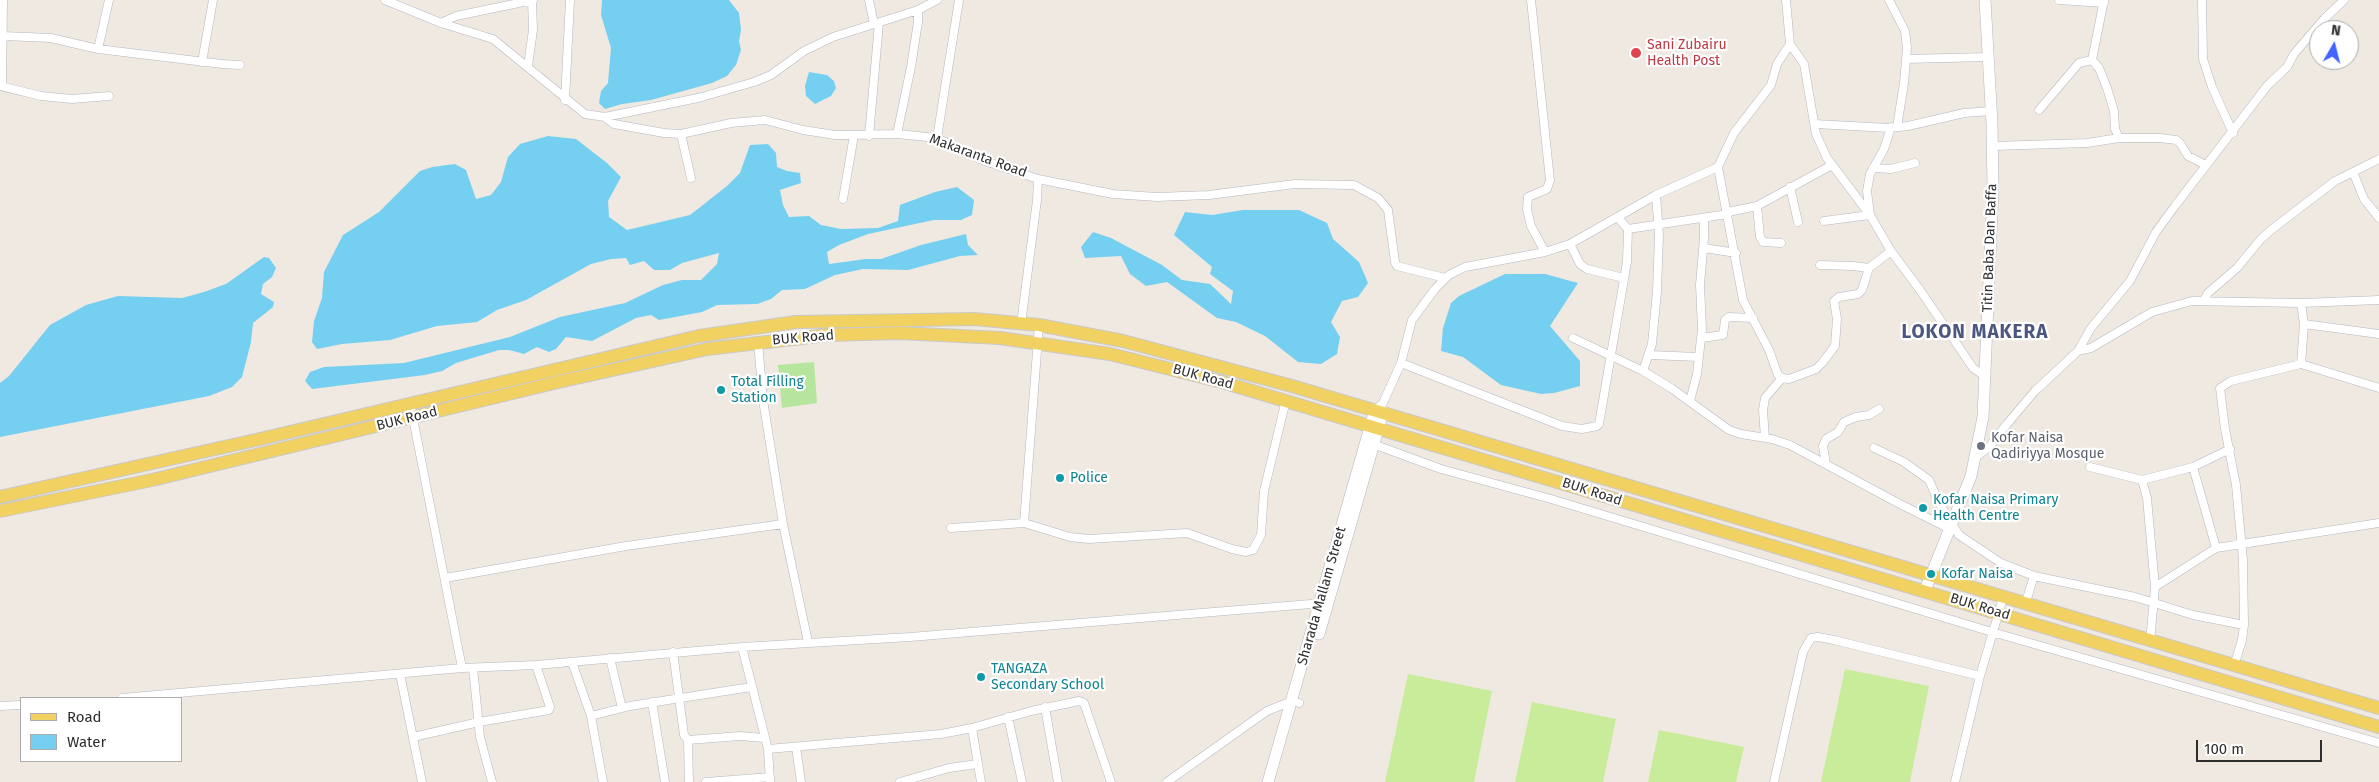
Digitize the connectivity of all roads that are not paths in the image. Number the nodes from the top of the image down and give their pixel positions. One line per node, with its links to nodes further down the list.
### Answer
1 (3, 0): 21 (street)
2 (109, 0): 23 (street)
3 (213, 0): 27 (street)
4 (385, 0): 19 (street, Makaranta Road)
5 (532, 0): 19 (street); 29 (street)
6 (570, 0): 32 (street)
7 (869, 0): 20 (street)
8 (937, 0): 18 (street)
9 (959, 0): 43 (street)
10 (1531, 0): 72 (street)
11 (1786, 0): 22 (street)
12 (1889, 0): 25 (street)
13 (1985, 0): 24 (street, Titin Baba Dan Baffa)
14 (2059, 0): 17 (street)
15 (2202, 0): 38 (street)
16 (2344, 0): 38 (street)
17 (2104, 2): 26 (street)
18 (918, 10): 20 (street); 40 (street)
19 (441, 23): 29 (street, Makaranta Road)
20 (876, 23): 35 (street); 42 (street)
21 (3, 36): 23 (street); 30 (street)
22 (1790, 44): 36 (street); 50 (street)
23 (98, 49): 27 (street)
24 (1988, 57): 25 (street); 34 (street, Titin Baba Dan Baffa)
25 (1906, 59): 37 (street)
26 (2092, 60): 33 (street); 44 (street)
27 (202, 62): 28 (street)
28 (240, 65)
29 (528, 66): 32 (street, Makaranta Road)
30 (1, 86): 31 (street)
31 (109, 96)
32 (565, 100): 35 (street, Makaranta Road)
33 (2039, 110)
34 (1991, 111): 37 (street); 45 (street, Titin Baba Dan Baffa)
35 (605, 118): 39 (street, Makaranta Road)
36 (1815, 124): 37 (street); 48 (street)
37 (1894, 127): 51 (street)
38 (2233, 133): 49 (street)
39 (681, 134): 41 (street, Makaranta Road); 53 (street)
40 (897, 134): 42 (street, Makaranta Road); 43 (street, Makaranta Road)
41 (854, 136): 42 (street, Makaranta Road); 57 (street)
42 (869, 136)
43 (937, 138): 54 (street, Makaranta Road)
44 (2119, 138): 45 (street); 49 (street)
45 (1993, 146): 97 (street, Titin Baba Dan Baffa)
46 (2379, 158): 52 (street)
47 (1916, 163): 51 (street)
48 (1832, 165): 55 (street); 60 (street)
49 (2206, 165): 90 (street)
50 (1718, 167): 56 (street); 59 (street)
51 (1873, 168): 60 (street)
52 (2353, 172): 63 (street); 78 (street)
53 (691, 178)
54 (1038, 179): 76 (street, Makaranta Road); 82 (street)
55 (1790, 187): 58 (street); 65 (street)
56 (1656, 195): 61 (street); 66 (street)
57 (843, 199)
58 (1757, 206): 59 (street); 68 (street)
59 (1728, 213): 62 (street); 73 (street)
60 (1870, 215): 64 (street); 71 (street)
61 (1618, 218): 67 (street); 69 (street)
62 (1704, 218): 66 (street); 70 (street)
63 (2379, 218)
64 (1824, 220)
65 (1798, 222)
66 (1658, 224): 67 (street); 91 (street)
67 (1628, 229): 77 (street)
68 (1781, 242)
69 (1570, 244): 72 (street); 77 (street)
70 (1704, 248): 73 (street); 87 (street)
71 (1891, 251): 75 (street); 97 (street)
72 (1545, 252): 76 (street)
73 (1736, 253): 81 (street)
74 (1820, 265): 75 (street)
75 (1869, 268): 98 (street)
76 (1445, 278): 94 (street)
77 (1624, 278): 92 (street)
78 (2204, 300): 80 (street); 90 (street)
79 (2379, 300): 80 (street)
80 (2301, 303): 83 (street)
81 (1753, 318): 87 (street); 98 (street)
82 (1021, 324): 84 (main road, BUK Road); 102 (main road, BUK Road)
83 (2304, 324): 85 (street); 95 (street)
84 (1039, 325): 89 (street); 104 (main road, BUK Road)
85 (2379, 334)
86 (1573, 338): 92 (street)
87 (1701, 338): 93 (street)
88 (758, 342): 89 (main road, BUK Road); 105 (main road, BUK Road); 122 (street)
89 (1038, 342): 100 (main road, BUK Road); 120 (street)
90 (2078, 351): 113 (street)
91 (1650, 355): 93 (street); 96 (street)
92 (1610, 356): 94 (street); 96 (street)
93 (1698, 357): 101 (street)
94 (1402, 363): 104 (street)
95 (2301, 364): 99 (street); 111 (street)
96 (1643, 372): 101 (street)
97 (1986, 377): 113 (street, Titin Baba Dan Baffa)
98 (1782, 378): 107 (street)
99 (2379, 388)
100 (1286, 400): 106 (main road, BUK Road); 120 (street)
101 (1690, 401): 107 (street)
102 (410, 403): 105 (street); 118 (main road, BUK Road)
103 (1879, 408): 114 (street)
104 (1380, 409): 106 (street, Sharada Mallam Street); 108 (main road, BUK Road)
105 (413, 418): 119 (main road, BUK Road); 129 (street)
106 (1374, 426): 109 (street, Sharada Mallam Street); 112 (main road, BUK Road); 134 (street, Sharada Mallam Street)
107 (1765, 438): 114 (street)
108 (1484, 442): 112 (main road); 127 (main road, BUK Road)
109 (1373, 444): 134 (street, Sharada Mallam Street); 138 (street)
110 (1874, 448): 123 (street)
111 (2230, 449): 116 (street); 125 (street)
112 (1479, 457): 131 (main road, BUK Road)
113 (1976, 458): 123 (street, Titin Baba Dan Baffa)
114 (1826, 464): 123 (street)
115 (2090, 467): 117 (street)
116 (2193, 467): 117 (street); 126 (street)
117 (2142, 480): 130 (street)
118 (0, 497)
119 (0, 510)
120 (1024, 523): 124 (street)
121 (2379, 523): 125 (street)
122 (783, 524): 129 (street); 139 (street)
123 (1951, 526): 127 (street, Titin Baba Dan Baffa); 128 (street)
124 (951, 528)
125 (2241, 544): 126 (street); 137 (street)
126 (2216, 548): 130 (street)
127 (1930, 576): 131 (street, Titin Baba Dan Baffa); 132 (main road, BUK Road)
128 (2034, 576): 133 (street); 135 (street)
129 (445, 578): 147 (street)
130 (2156, 587): 133 (street)
131 (1925, 590): 136 (main road, BUK Road)
132 (2002, 598): 135 (main road, BUK Road); 136 (street)
133 (2155, 602): 137 (street); 140 (street)
134 (1324, 603): 139 (street); 155 (street, Sharada Mallam Street)
135 (2025, 605): 140 (main road, BUK Road)
136 (1998, 613): 138 (street); 164 (main road, BUK Road)
137 (2244, 625): 146 (street)
138 (1992, 632): 150 (street); 169 (street)
139 (808, 642): 141 (street)
140 (2150, 642): 146 (main road, BUK Road)
141 (742, 646): 142 (street); 151 (street)
142 (673, 652): 143 (street); 153 (street)
143 (610, 658): 144 (street); 158 (street)
144 (572, 662): 145 (street); 161 (street)
145 (536, 665): 148 (street); 163 (street)
146 (2234, 666): 160 (main road, BUK Road)
147 (462, 668): 148 (street); 149 (street)
148 (472, 668): 163 (street)
149 (400, 674): 152 (street); 166 (street)
150 (1980, 676): 190 (street); 191 (street)
151 (751, 687): 153 (street); 167 (street)
152 (134, 697)
153 (679, 699): 154 (street); 168 (street)
154 (652, 702): 158 (street); 178 (street)
155 (1295, 702): 187 (street); 188 (street, Sharada Mallam Street); 189 (street, Sharada Mallam Street)
156 (20, 705): 157 (street)
157 (0, 706)
158 (622, 708): 161 (street)
159 (1045, 708): 162 (street); 185 (street); 186 (street)
160 (2379, 708)
161 (591, 716): 177 (street)
162 (1008, 717): 165 (street); 184 (street)
163 (478, 722): 166 (street); 176 (street)
164 (2379, 727)
165 (972, 728): 170 (street); 172 (street)
166 (413, 737): 175 (street)
167 (764, 738): 168 (street); 171 (street)
168 (688, 740): 179 (street)
169 (2379, 743)
170 (796, 747): 171 (street); 181 (street)
171 (768, 749): 173 (street)
172 (977, 764): 174 (street); 183 (street)
173 (770, 780): 180 (street)
174 (911, 781): 182 (street)
175 (422, 782)
176 (492, 782)
177 (603, 782)
178 (665, 782)
179 (690, 782)
180 (706, 782)
181 (801, 782)
182 (900, 782)
183 (981, 782)
184 (1022, 782)
185 (1058, 782)
186 (1111, 782)
187 (1167, 782)
188 (1268, 782)
189 (1276, 782)
190 (1774, 782)
191 (1955, 782)

